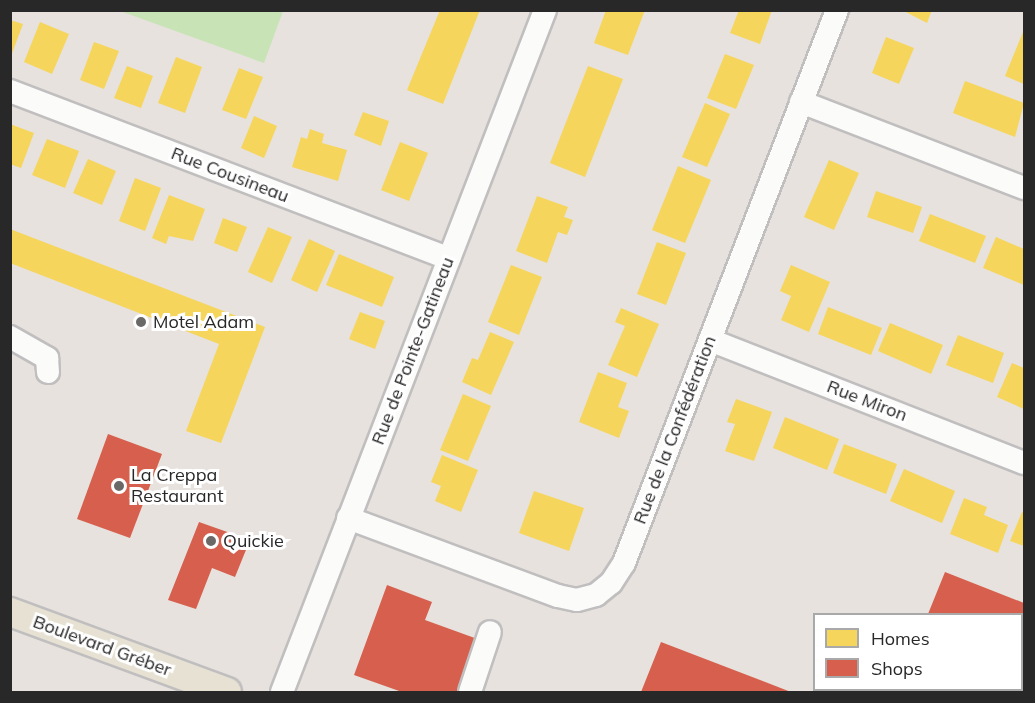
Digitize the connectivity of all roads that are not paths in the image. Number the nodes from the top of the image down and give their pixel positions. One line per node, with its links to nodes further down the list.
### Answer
1 (545, 10): 6 (street, Rue de Pointe-Gatineau)
2 (837, 10): 4 (street, Rue de la Confédération)
3 (10, 91): 6 (street, Rue Cousineau)
4 (801, 102): 5 (street); 8 (street, Rue de la Confédération)
5 (1024, 188)
6 (449, 259): 11 (street, Rue de Pointe-Gatineau)
7 (10, 337): 9 (street)
8 (710, 340): 10 (street, Rue Miron); 11 (street, Rue de la Confédération)
9 (48, 372)
10 (1024, 463)
11 (348, 518): 15 (street, Rue de Pointe-Gatineau)
12 (10, 612): 14 (main road, Boulevard Gréber)
13 (490, 632): 16 (street)
14 (228, 693)
15 (282, 693)
16 (470, 693)

